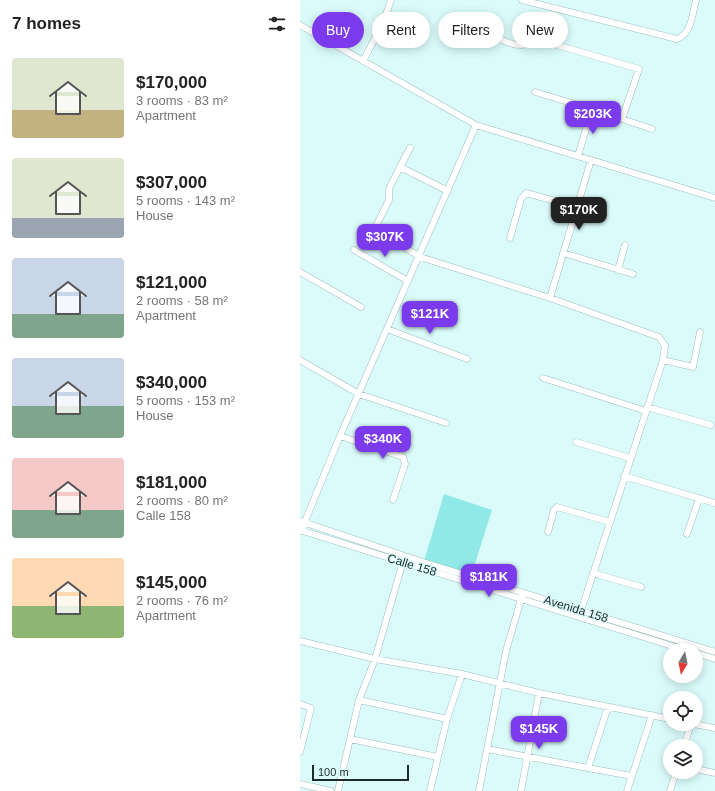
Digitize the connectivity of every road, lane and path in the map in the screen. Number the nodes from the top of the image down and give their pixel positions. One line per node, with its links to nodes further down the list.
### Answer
1 (391, 0): 7 (street)
2 (522, 0): 4 (street)
3 (696, 0): 4 (street)
4 (540, 2)
5 (300, 26): 7 (street)
6 (504, 40): 10 (street)
7 (363, 61): 11 (street)
8 (535, 92): 9 (street)
9 (592, 109): 10 (street); 14 (street)
10 (622, 119): 12 (street)
11 (476, 125): 14 (street); 17 (street)
12 (652, 130)
13 (410, 148): 16 (street)
14 (578, 156): 15 (street)
15 (591, 160): 18 (street); 19 (street)
16 (400, 167): 17 (street); 24 (street)
17 (448, 191): 24 (street)
18 (715, 198)
19 (577, 207): 20 (street); 23 (street)
20 (510, 238)
21 (625, 245): 25 (street)
22 (354, 250): 28 (street)
23 (563, 253): 25 (street); 29 (street)
24 (420, 256): 28 (street); 29 (street)
25 (618, 270): 27 (street)
26 (301, 273): 30 (street)
27 (633, 274)
28 (408, 282): 31 (street)
29 (550, 298): 35 (street)
30 (361, 307)
31 (387, 329): 33 (street); 37 (street)
32 (700, 332): 35 (street)
33 (467, 358)
34 (300, 360): 37 (street)
35 (663, 360): 38 (street)
36 (544, 378): 38 (street)
37 (359, 394): 39 (street); 41 (street)
38 (647, 409): 40 (street); 43 (street)
39 (446, 423)
40 (711, 425)
41 (340, 436): 46 (street); 48 (street)
42 (576, 442): 43 (street)
43 (630, 458): 44 (street)
44 (624, 476): 45 (street); 49 (street)
45 (699, 499): 47 (street); 52 (street)
46 (393, 500)
47 (715, 504)
48 (302, 522): 50 (street); 53 (street)
49 (610, 522): 51 (street); 54 (street)
50 (301, 530): 53 (street, Calle 158)
51 (548, 532)
52 (687, 534)
53 (404, 559): 56 (street, Calle 158); 63 (street)
54 (594, 573): 55 (street); 57 (street)
55 (640, 587)
56 (522, 596): 57 (street, Avenida 158); 66 (street)
57 (580, 614): 59 (street, Avenida 158)
58 (300, 642): 63 (street)
59 (675, 643)
60 (703, 649): 61 (street, Avenida 158)
61 (715, 652)
62 (703, 655): 64 (street)
63 (375, 659): 65 (street); 68 (street)
64 (715, 659)
65 (462, 674): 66 (street); 73 (street)
66 (500, 683): 67 (street); 77 (street)
67 (540, 693): 70 (street); 80 (street)
68 (360, 700): 73 (street); 76 (street)
69 (300, 704): 78 (street)
70 (608, 707): 71 (street); 81 (street)
71 (652, 715): 72 (street); 84 (street)
72 (663, 717)
73 (446, 719): 79 (street)
74 (703, 726): 75 (street)
75 (715, 728)
76 (350, 739): 79 (street); 88 (street)
77 (487, 749): 80 (street); 90 (street)
78 (300, 752)
79 (438, 757): 89 (street)
80 (527, 757): 81 (street); 91 (street)
81 (588, 768): 84 (street)
82 (703, 770): 83 (street)
83 (715, 773)
84 (632, 776): 92 (street)
85 (674, 779): 93 (street)
86 (300, 784): 87 (street)
87 (331, 791)
88 (338, 791)
89 (430, 791)
90 (479, 791)
91 (521, 791)
92 (626, 791)
93 (670, 791)

